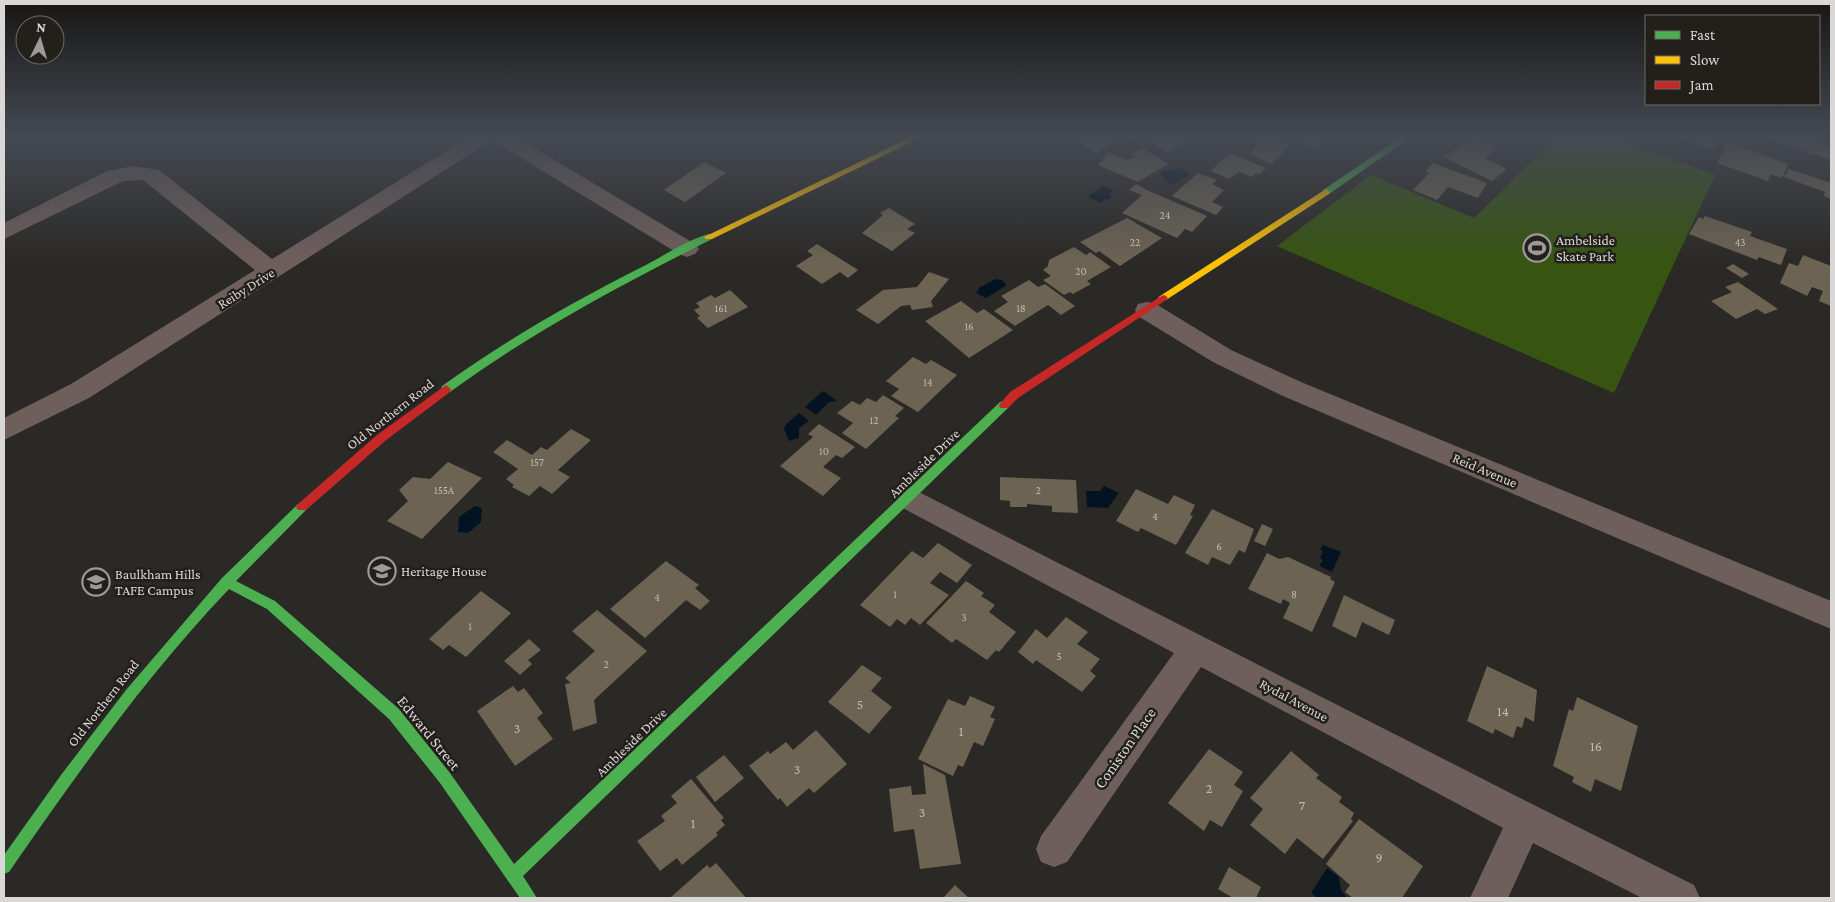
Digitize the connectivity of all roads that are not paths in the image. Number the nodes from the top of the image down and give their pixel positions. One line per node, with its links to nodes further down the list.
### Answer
1 (106, 179): 7 (street)
2 (157, 179): 9 (street)
3 (417, 179): 9 (street, Reiby Drive)
4 (571, 179): 8 (street)
5 (831, 179): 8 (street, Old Northern Road)
6 (1346, 179): 10 (street, Ambleside Drive)
7 (4, 232)
8 (687, 249): 13 (street, Old Northern Road)
9 (272, 271): 11 (street, Reiby Drive)
10 (1147, 310): 12 (street, Ambleside Drive); 14 (street, Reid Avenue)
11 (4, 430)
12 (909, 498): 15 (street, Rydal Avenue); 19 (street, Ambleside Drive)
13 (226, 582): 18 (street, Old Northern Road); 19 (street, Edward Street)
14 (1831, 615)
15 (1196, 648): 16 (street, Rydal Avenue); 17 (street, Coniston Place)
16 (1525, 820): 21 (street); 22 (street, Rydal Avenue)
17 (1054, 849)
18 (4, 867)
19 (514, 875): 20 (street, Edward Street)
20 (529, 898)
21 (1489, 898)
22 (1681, 898)

